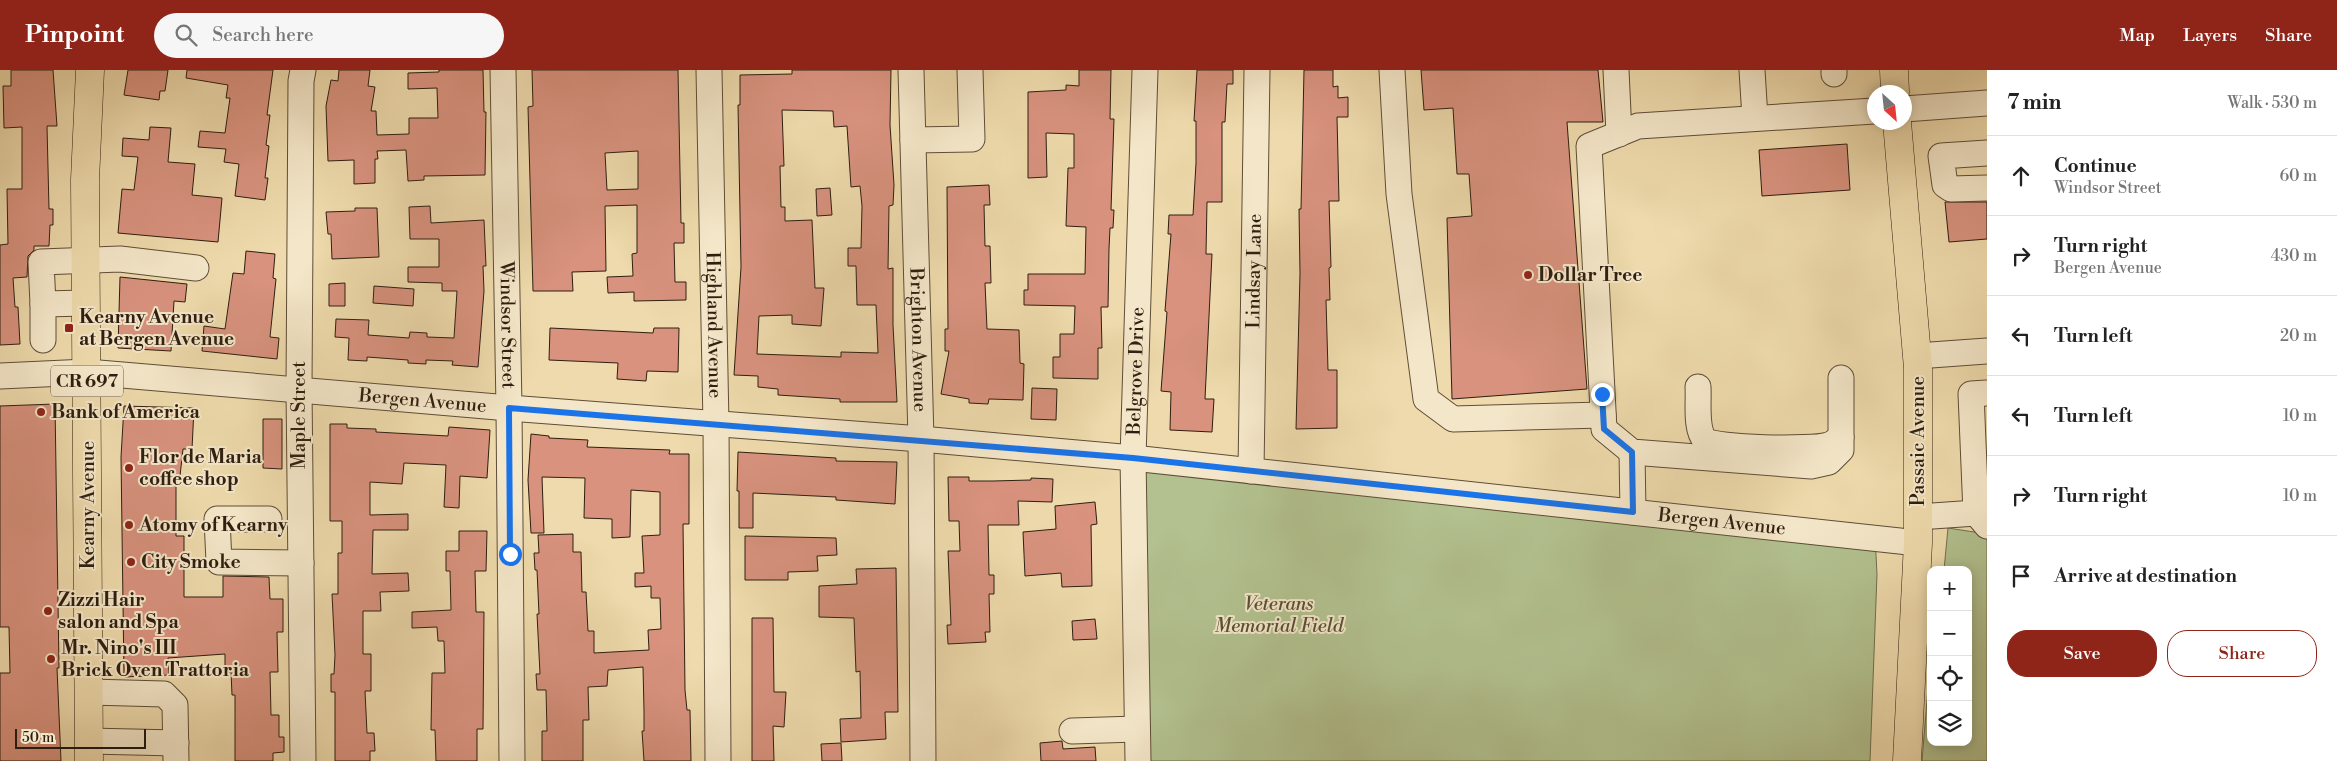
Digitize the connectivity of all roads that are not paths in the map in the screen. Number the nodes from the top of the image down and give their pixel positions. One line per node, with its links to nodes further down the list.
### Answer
1 (90, 70): 23 (main road, Kearny Avenue / CR 697)
2 (303, 70): 34 (street, Maple Street)
3 (503, 70): 36 (street, Windsor Street)
4 (709, 70): 38 (street, Highland Avenue)
5 (911, 70): 20 (street, Brighton Avenue)
6 (970, 70): 20 (street)
7 (1145, 70): 42 (street, Belgrove Drive)
8 (1257, 70): 43 (street, Lindsay Lane)
9 (1392, 70): 37 (street)
10 (1616, 70): 19 (street)
11 (1752, 70): 17 (street)
12 (1894, 70): 13 (main road)
13 (1895, 85)
14 (1987, 102): 15 (street)
15 (1912, 108)
16 (1867, 111): 17 (street)
17 (1755, 118): 19 (street)
18 (1898, 130): 29 (main road, Passaic Avenue)
19 (1620, 134): 37 (street)
20 (913, 140): 40 (street, Brighton Avenue)
21 (1987, 153): 22 (street)
22 (1987, 188)
23 (87, 260): 24 (street); 25 (main road, Kearny Avenue / CR 697); 26 (street)
24 (196, 268)
25 (86, 303): 26 (street); 30 (main road, Kearny Avenue / CR 697)
26 (43, 304): 27 (street)
27 (43, 340)
28 (1987, 351): 29 (street)
29 (1917, 356): 45 (main road, Passaic Avenue)
30 (87, 372): 31 (street, Bergen Avenue); 34 (street, Bergen Avenue); 50 (main road, Kearny Avenue / CR 697)
31 (0, 376)
32 (1841, 378): 39 (street)
33 (1698, 387): 39 (street)
34 (299, 389): 36 (street, Bergen Avenue); 49 (street, Maple Street)
35 (1987, 393): 47 (street)
36 (509, 408): 38 (street, Bergen Avenue); 56 (street, Windsor Street)
37 (1603, 415): 41 (street)
38 (716, 424): 40 (street, Bergen Avenue); 57 (street, Highland Avenue)
39 (1841, 437): 41 (street)
40 (921, 440): 42 (street, Bergen Avenue); 58 (street, Brighton Avenue)
41 (1632, 452): 44 (street)
42 (1133, 458): 43 (street, Bergen Avenue); 51 (street, Belgrove Drive)
43 (1251, 471): 44 (street, Bergen Avenue)
44 (1633, 512): 48 (street, Bergen Avenue)
45 (1918, 517): 47 (street); 48 (main road, Passaic Avenue)
46 (269, 519): 49 (street)
47 (1982, 519)
48 (1918, 544): 60 (main road, Passaic Avenue)
49 (301, 563): 55 (street, Maple Street)
50 (89, 692): 53 (main road, Kearny Avenue / CR 697); 54 (street)
51 (1137, 729): 52 (street); 59 (street, Belgrove Drive)
52 (1072, 731)
53 (89, 751): 54 (street)
54 (176, 752)
55 (303, 761)
56 (512, 761)
57 (718, 761)
58 (923, 761)
59 (1138, 761)
60 (1907, 761)

